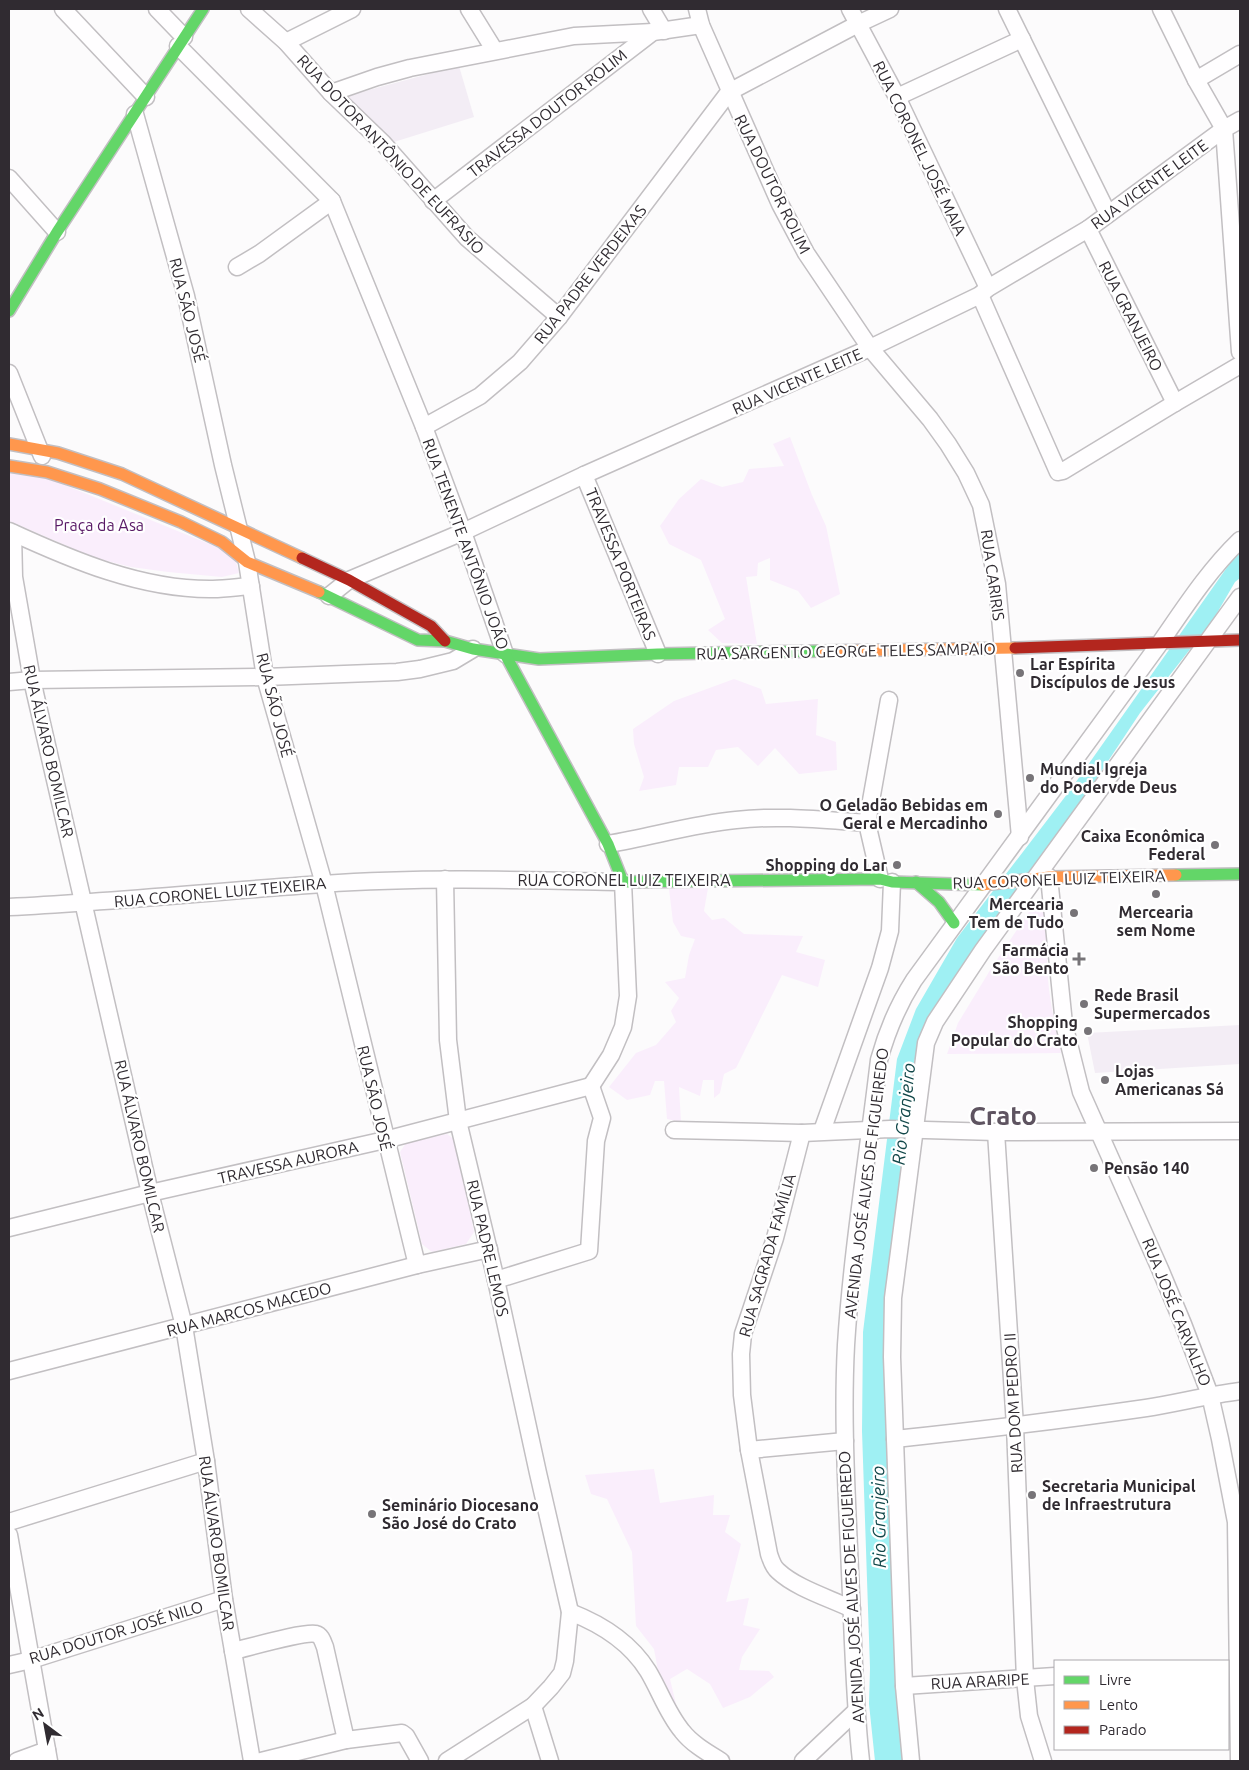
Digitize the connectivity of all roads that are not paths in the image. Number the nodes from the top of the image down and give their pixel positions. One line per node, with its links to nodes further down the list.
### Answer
1 (63, 9): 24 (street)
2 (157, 9): 17 (street, RUA TENENTE ANTÔNIO JOÃO)
3 (203, 9): 17 (main road)
4 (249, 9): 18 (street, RUA DOTOR ANTÔNIO DE EUFRASIO)
5 (352, 9): 18 (street)
6 (469, 9): 19 (street)
7 (651, 9): 15 (street)
8 (697, 9): 14 (street, RUA DOUTOR ROLIM)
9 (850, 9): 13 (street, RUA CORONEL JOSÉ MAIA)
10 (890, 9): 13 (street)
11 (1007, 9): 16 (street)
12 (1161, 9): 21 (street)
13 (858, 24): 22 (street); 25 (street, RUA CORONEL JOSÉ MAIA)
14 (701, 25): 15 (street); 22 (street, RUA DOUTOR ROLIM)
15 (658, 32): 19 (street); 31 (street, TRAVESSA DOUTOR ROLIM)
16 (1022, 39): 25 (street); 32 (street)
17 (181, 42): 24 (main road); 30 (street, RUA TENENTE ANTÔNIO JOÃO)
18 (286, 42): 23 (street, RUA DOTOR ANTÔNIO DE EUFRASIO)
19 (495, 51): 23 (street)
20 (1240, 54): 21 (street)
21 (1196, 80): 28 (street)
22 (730, 92): 38 (street, RUA PADRE VERDEIXAS); 39 (street, RUA DOUTOR ROLIM)
23 (331, 93): 31 (street, RUA DOTOR ANTÔNIO DE EUFRASIO)
24 (146, 97): 26 (main road)
25 (897, 97): 36 (street, RUA CORONEL JOSÉ MAIA)
26 (135, 114): 34 (main road); 50 (street, RUA SÃO JOSÉ)
27 (1240, 120): 28 (street, RUA VICENTE LEITE)
28 (1224, 129): 32 (street, RUA VICENTE LEITE); 40 (street)
29 (9, 178): 34 (street)
30 (332, 201): 35 (street); 44 (street, RUA TENENTE ANTÔNIO JOÃO)
31 (433, 201): 38 (street, RUA DOTOR ANTÔNIO DE EUFRASIO)
32 (1108, 214): 33 (street, RUA VICENTE LEITE)
33 (1088, 229): 36 (street, RUA VICENTE LEITE); 43 (street, RUA GRANJEIRO)
34 (57, 232): 37 (main road)
35 (237, 267)
36 (984, 292): 39 (street, RUA VICENTE LEITE); 43 (street, RUA CORONEL JOSÉ MAIA)
37 (9, 312)
38 (558, 317): 44 (street, RUA PADRE VERDEIXAS)
39 (870, 348): 49 (street, RUA VICENTE LEITE); 63 (street, RUA CARIRIS)
40 (1240, 352)
41 (1240, 365): 43 (street)
42 (9, 373): 46 (street)
43 (1175, 403)
44 (424, 428): 52 (street, RUA TENENTE ANTÔNIO JOÃO)
45 (10, 440): 46 (main road); 47 (street)
46 (40, 448): 48 (street); 50 (main road)
47 (14, 467): 48 (main road)
48 (47, 472): 54 (main road)
49 (584, 475): 52 (street, RUA VICENTE LEITE); 66 (street, TRAVESSA PORTEIRAS)
50 (240, 530): 54 (street, RUA SÃO JOSÉ); 55 (main road)
51 (11, 532): 56 (street); 68 (street, RUA ÁLVARO BOMILCAR)
52 (463, 532): 55 (street, RUA VICENTE LEITE); 65 (street, RUA TENENTE ANTÔNIO JOÃO)
53 (1240, 540): 62 (street, AVENIDA JOSÉ ALVES DE FIGUEIREDO)
54 (247, 562): 56 (street, RUA SÃO JOSÉ); 57 (main road)
55 (349, 580): 57 (street, RUA VICENTE LEITE); 59 (main road)
56 (251, 586): 67 (street, RUA SÃO JOSÉ)
57 (329, 596): 59 (main road)
58 (1240, 597): 61 (street)
59 (444, 640): 64 (main road, RUA SARGENTO GEORGE TELES SAMPAIO)
60 (1240, 640): 61 (main road, RUA SARGENTO GEORGE TELES SAMPAIO)
61 (1206, 642): 62 (main road, RUA SARGENTO GEORGE TELES SAMPAIO); 75 (street)
62 (1160, 644): 63 (main road, RUA SARGENTO GEORGE TELES SAMPAIO); 72 (street, AVENIDA JOSÉ ALVES DE FIGUEIREDO)
63 (1002, 648): 66 (main road, RUA SARGENTO GEORGE TELES SAMPAIO); 72 (street, RUA CARIRIS)
64 (473, 649): 65 (main road, RUA SARGENTO GEORGE TELES SAMPAIO); 67 (street)
65 (505, 654): 66 (main road, RUA SARGENTO GEORGE TELES SAMPAIO); 73 (main road, RUA TENENTE ANTÔNIO JOÃO)
66 (658, 654)
67 (265, 678): 68 (street); 80 (street, RUA SÃO JOSÉ)
68 (32, 680): 69 (street); 82 (street, RUA ÁLVARO BOMILCAR)
69 (9, 682)
70 (889, 700): 71 (street)
71 (866, 823): 73 (street); 77 (street)
72 (1020, 836): 81 (street, AVENIDA JOSÉ ALVES DE FIGUEIREDO)
73 (608, 844): 78 (main road, RUA TENENTE ANTÔNIO JOÃO)
74 (1240, 874): 75 (main road, RUA CORONEL LUIZ TEIXEIRA)
75 (1043, 877): 81 (main road, RUA CORONEL LUIZ TEIXEIRA); 87 (street); 91 (street, RUA JOSÉ CARVALHO)
76 (445, 879): 78 (street, RUA CORONEL LUIZ TEIXEIRA); 80 (street, RUA CORONEL LUIZ TEIXEIRA); 86 (street, RUA PADRE LEMOS)
77 (886, 880): 78 (main road, RUA CORONEL LUIZ TEIXEIRA); 79 (main road, RUA CORONEL LUIZ TEIXEIRA); 90 (street)
78 (623, 882): 85 (street, RUA TENENTE ANTÔNIO JOÃO)
79 (916, 882): 81 (main road, RUA CORONEL LUIZ TEIXEIRA); 84 (main road)
80 (324, 884): 82 (street, RUA CORONEL LUIZ TEIXEIRA); 95 (street, RUA SÃO JOSÉ)
81 (983, 885): 84 (street, AVENIDA JOSÉ ALVES DE FIGUEIREDO)
82 (84, 903): 83 (street, RUA CORONEL LUIZ TEIXEIRA); 96 (street, RUA ÁLVARO BOMILCAR)
83 (9, 907)
84 (954, 923): 89 (street, AVENIDA JOSÉ ALVES DE FIGUEIREDO)
85 (591, 1086): 86 (street, TRAVESSA AURORA); 100 (street)
86 (458, 1121): 95 (street, TRAVESSA AURORA); 98 (street, RUA PADRE LEMOS)
87 (915, 1129): 89 (street); 94 (street); 106 (street)
88 (674, 1130): 93 (street)
89 (871, 1130): 90 (street); 107 (street, AVENIDA JOSÉ ALVES DE FIGUEIREDO)
90 (822, 1131): 93 (street)
91 (1099, 1131): 92 (street); 94 (street); 104 (street, RUA JOSÉ CARVALHO)
92 (1240, 1131)
93 (802, 1132): 108 (street, RUA SAGRADA FAMÍLIA)
94 (996, 1132): 105 (street, RUA DOM PEDRO II)
95 (385, 1140): 96 (street, TRAVESSA AURORA); 99 (street, RUA SÃO JOSÉ)
96 (150, 1193): 97 (street, TRAVESSA AURORA); 101 (street, RUA ÁLVARO BOMILCAR)
97 (9, 1228)
98 (489, 1249): 99 (street, RUA MARCOS MACEDO); 100 (street, RUA PADRE LEMOS)
99 (416, 1265): 101 (street, RUA MARCOS MACEDO)
100 (496, 1280): 114 (street, RUA PADRE LEMOS)
101 (184, 1326): 102 (street, RUA MARCOS MACEDO); 109 (street, RUA ÁLVARO BOMILCAR)
102 (9, 1371)
103 (1240, 1391): 104 (street)
104 (1210, 1395): 105 (street); 117 (street, RUA JOSÉ CARVALHO)
105 (1015, 1426): 106 (street); 120 (street, RUA DOM PEDRO II)
106 (895, 1439): 121 (street)
107 (845, 1441): 108 (street); 113 (street, AVENIDA JOSÉ ALVES DE FIGUEIREDO)
108 (749, 1450): 113 (street, RUA SAGRADA FAMÍLIA)
109 (206, 1462): 110 (street); 112 (street, RUA ÁLVARO BOMILCAR)
110 (9, 1522)
111 (9, 1535): 116 (street)
112 (224, 1599): 115 (street, RUA ÁLVARO BOMILCAR); 116 (street, RUA DOUTOR JOSÉ NILO)
113 (852, 1609): 123 (street, AVENIDA JOSÉ ALVES DE FIGUEIREDO)
114 (570, 1612): 122 (street, RUA PADRE LEMOS); 132 (street)
115 (233, 1651): 124 (street); 127 (street, RUA ÁLVARO BOMILCAR)
116 (31, 1660): 118 (street, RUA DOUTOR JOSÉ NILO); 125 (street)
117 (1235, 1662): 137 (street, RUA JOSÉ CARVALHO)
118 (9, 1665)
119 (1054, 1676): 120 (street, RUA ARARIPE)
120 (1025, 1679): 121 (street, RUA ARARIPE); 136 (street, RUA DOM PEDRO II)
121 (904, 1686): 135 (street)
122 (533, 1706): 130 (street, RUA PADRE LEMOS); 131 (street)
123 (856, 1711): 133 (street); 134 (street, AVENIDA JOSÉ ALVES DE FIGUEIREDO)
124 (346, 1740): 128 (street); 129 (street)
125 (48, 1756): 126 (street)
126 (17, 1761)
127 (252, 1761)
128 (261, 1761)
129 (420, 1761)
130 (447, 1761)
131 (550, 1761)
132 (722, 1761)
133 (803, 1761)
134 (861, 1761)
135 (911, 1761)
136 (1044, 1761)
137 (1239, 1761)

